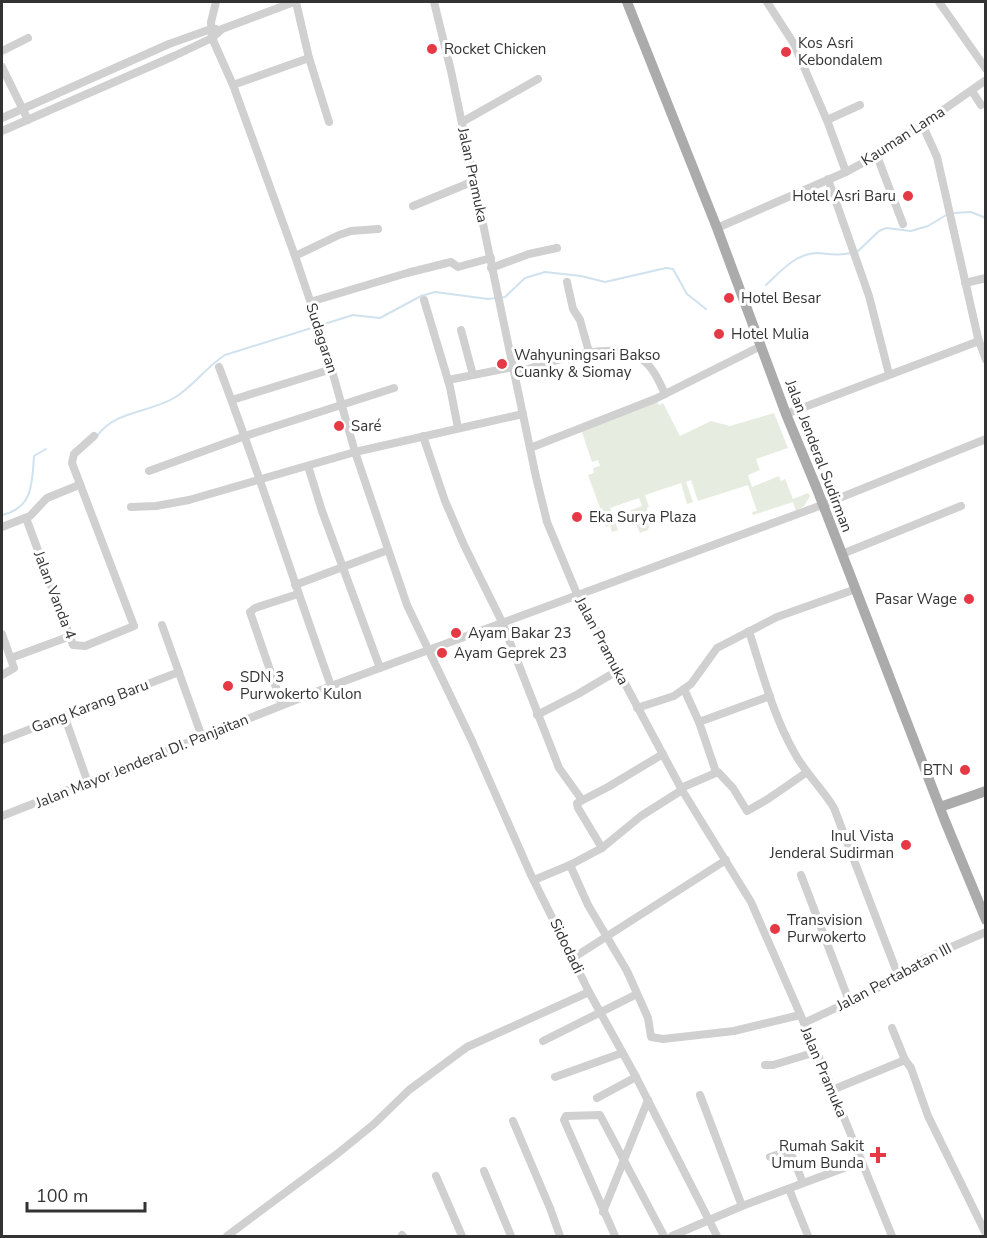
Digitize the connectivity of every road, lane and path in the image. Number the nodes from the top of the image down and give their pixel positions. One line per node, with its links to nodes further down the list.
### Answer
1 (216, 2): 7 (street)
2 (295, 2): 7 (street); 10 (street)
3 (434, 2): 26 (street, Jalan Pramuka)
4 (627, 2): 35 (main road, Jalan Jenderal Sudirman)
5 (767, 2): 24 (street)
6 (939, 2): 13 (street)
7 (212, 33): 11 (street); 14 (street); 17 (street, Sudagaran)
8 (28, 38): 9 (street)
9 (2, 51)
10 (309, 58): 17 (street); 25 (street)
11 (123, 65): 14 (street); 21 (street)
12 (2, 67): 21 (street)
13 (986, 69)
14 (128, 76): 23 (street)
15 (538, 79): 26 (street)
16 (986, 80): 18 (street, Kauman Lama)
17 (233, 85): 38 (street, Sudagaran)
18 (972, 91): 20 (street); 27 (street, Kauman Lama)
19 (860, 105): 24 (street)
20 (981, 105)
21 (23, 109): 22 (street); 23 (street)
22 (2, 118)
23 (28, 120): 28 (street)
24 (826, 120): 30 (street)
25 (329, 122)
26 (462, 122): 32 (street, Jalan Pramuka)
27 (922, 124): 29 (street, Kauman Lama); 42 (street)
28 (2, 131)
29 (877, 156): 30 (street, Kauman Lama); 34 (street)
30 (846, 171): 31 (street, Kauman Lama)
31 (828, 180): 35 (street, Kauman Lama); 53 (street)
32 (474, 181): 33 (street); 39 (street, Jalan Pramuka)
33 (413, 206)
34 (903, 224)
35 (717, 228): 47 (main road, Jalan Jenderal Sudirman)
36 (378, 229): 38 (street)
37 (557, 248): 39 (street)
38 (295, 256): 44 (street, Sudagaran)
39 (491, 263): 44 (street); 52 (street, Jalan Pramuka)
40 (986, 278): 42 (street)
41 (567, 282): 48 (street)
42 (965, 283): 46 (street)
43 (424, 300): 55 (street)
44 (310, 302): 51 (street, Sudagaran)
45 (461, 330): 54 (street)
46 (979, 341): 49 (street); 53 (street)
47 (761, 346): 57 (street); 61 (main road, Jalan Jenderal Sudirman)
48 (589, 352): 52 (street); 57 (street)
49 (986, 360)
50 (219, 367): 58 (street)
51 (332, 369): 58 (street); 59 (street, Sudagaran)
52 (514, 370): 54 (street); 60 (street, Jalan Pramuka)
53 (889, 374): 61 (street)
54 (473, 375): 55 (street)
55 (448, 380): 62 (street)
56 (394, 388): 59 (street)
57 (665, 394): 67 (street)
58 (232, 400): 64 (street)
59 (343, 405): 64 (street); 68 (street, Sudagaran)
60 (523, 414): 62 (street); 67 (street, Jalan Pramuka)
61 (786, 414): 73 (main road, Jalan Jenderal Sudirman)
62 (458, 428): 65 (street)
63 (94, 436): 72 (street)
64 (245, 436): 70 (street); 71 (street)
65 (423, 436): 68 (street); 84 (street)
66 (986, 439): 73 (street, Jalan Mayor Jenderal DI. Panjaitan)
67 (530, 448): 83 (street, Jalan Pramuka)
68 (355, 452): 69 (street); 78 (street, Sudagaran)
69 (308, 466): 71 (street); 80 (street)
70 (150, 471)
71 (259, 479): 75 (street); 82 (street)
72 (79, 485): 76 (street); 88 (street, Jalan Vanda 4)
73 (822, 505): 79 (main road, Jalan Jenderal Sudirman); 83 (street, Jalan Mayor Jenderal DI. Panjaitan)
74 (961, 506): 79 (street)
75 (131, 507)
76 (26, 519): 77 (street); 88 (street, Jalan Vanda 4)
77 (2, 527)
78 (388, 550): 80 (street); 89 (street, Sudagaran)
79 (842, 554): 81 (main road, Jalan Jenderal Sudirman)
80 (343, 567): 82 (street); 91 (street)
81 (856, 589): 86 (street); 112 (main road, Jalan Jenderal Sudirman)
82 (297, 590): 95 (street); 98 (street)
83 (577, 594): 84 (street, Jalan Mayor Jenderal DI. Panjaitan); 92 (street, Jalan Pramuka)
84 (502, 622): 89 (street, Jalan Mayor Jenderal DI. Panjaitan); 101 (street)
85 (162, 625): 93 (street)
86 (749, 631): 96 (street); 97 (street)
87 (2, 634): 90 (street)
88 (68, 637): 90 (street)
89 (427, 650): 91 (street, Jalan Mayor Jenderal DI. Panjaitan); 118 (street, Sidodadi)
90 (11, 658): 94 (street)
91 (380, 668): 95 (street, Jalan Mayor Jenderal DI. Panjaitan)
92 (617, 671): 99 (street, Jalan Pramuka); 101 (street)
93 (178, 672): 100 (street, Gang Karang Baru); 103 (street)
94 (2, 675)
95 (331, 686): 98 (street, Jalan Mayor Jenderal DI. Panjaitan)
96 (684, 688): 99 (street); 102 (street)
97 (770, 696): 102 (street); 107 (street)
98 (282, 705): 103 (street, Jalan Mayor Jenderal DI. Panjaitan)
99 (637, 708): 105 (street, Jalan Pramuka)
100 (64, 715): 104 (street, Gang Karang Baru); 108 (street)
101 (537, 716): 111 (street)
102 (699, 722): 106 (street)
103 (202, 737): 108 (street, Jalan Mayor Jenderal DI. Panjaitan)
104 (2, 740)
105 (663, 754): 109 (street, Jalan Pramuka); 111 (street)
106 (716, 772): 107 (street); 109 (street)
107 (807, 772): 123 (street)
108 (88, 783): 113 (street, Jalan Mayor Jenderal DI. Panjaitan)
109 (682, 789): 114 (street); 115 (street, Jalan Pramuka)
110 (986, 791): 112 (main road)
111 (582, 800): 114 (street)
112 (940, 807): 119 (main road, Jalan Jenderal Sudirman)
113 (2, 816)
114 (602, 848): 116 (street)
115 (726, 860): 121 (street); 128 (street, Jalan Pramuka)
116 (570, 865): 118 (street); 121 (street)
117 (801, 875): 126 (street)
118 (534, 880): 122 (street, Sidodadi)
119 (986, 920)
120 (986, 932): 123 (street, Jalan Pertabatan III)
121 (607, 937): 122 (street); 125 (street)
122 (573, 958): 124 (street, Sidodadi)
123 (898, 975): 126 (street, Jalan Pertabatan III)
124 (588, 992): 127 (street, Sidodadi); 153 (street)
125 (637, 994): 127 (street); 128 (street, Jalan Pertabatan III)
126 (849, 1001): 128 (street, Jalan Pertabatan III)
127 (599, 1013): 130 (street); 131 (street, Sidodadi)
128 (802, 1019): 132 (street, Jalan Pramuka)
129 (892, 1028): 133 (street)
130 (543, 1041)
131 (622, 1053): 135 (street); 136 (street, Sidodadi)
132 (816, 1053): 134 (street); 137 (street, Jalan Pramuka)
133 (905, 1060): 137 (street); 152 (street)
134 (765, 1065)
135 (555, 1077)
136 (636, 1077): 139 (street); 140 (street, Sidodadi)
137 (832, 1090): 144 (street, Jalan Pramuka)
138 (700, 1095): 149 (street)
139 (597, 1098)
140 (648, 1100): 143 (street); 151 (street, Sidodadi)
141 (513, 1121): 156 (street)
142 (770, 1157): 147 (street)
143 (623, 1160): 150 (street); 150 (street); 158 (street)
144 (860, 1162): 147 (street); 162 (street, Jalan Pramuka)
145 (484, 1171): 155 (street)
146 (436, 1176): 154 (street)
147 (803, 1183): 148 (street)
148 (789, 1189): 149 (street); 161 (street)
149 (742, 1206): 151 (street)
150 (603, 1212): 157 (street)
151 (708, 1222): 159 (street); 160 (street, Sidodadi)
152 (986, 1234)
153 (227, 1236)
154 (462, 1236)
155 (511, 1236)
156 (560, 1236)
157 (615, 1236)
158 (664, 1236)
159 (672, 1236)
160 (717, 1236)
161 (808, 1236)
162 (892, 1236)

